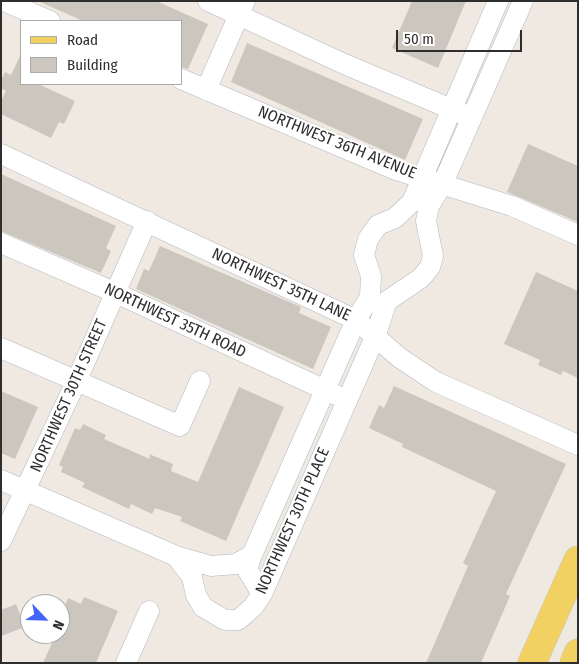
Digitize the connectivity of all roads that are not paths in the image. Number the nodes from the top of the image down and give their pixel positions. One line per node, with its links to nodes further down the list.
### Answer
1 (4, 1): 6 (street)
2 (208, 1): 5 (street)
3 (498, 1): 9 (street, NORTHWEST 30TH PLACE)
4 (523, 1): 10 (street, NORTHWEST 30TH PLACE)
5 (241, 8): 8 (street); 9 (street)
6 (48, 20)
7 (182, 79): 8 (street, NORTHWEST 36TH AVENUE)
8 (206, 90): 12 (street, NORTHWEST 36TH AVENUE)
9 (452, 109): 10 (street); 12 (street, NORTHWEST 30TH PLACE)
10 (472, 118): 13 (street, NORTHWEST 30TH PLACE)
11 (1, 154): 14 (street, NORTHWEST 35TH LANE)
12 (423, 177): 13 (street, NORTHWEST 36TH AVENUE); 18 (street, NORTHWEST 30TH PLACE)
13 (443, 183): 15 (street, NORTHWEST 36TH AVENUE); 19 (street, NORTHWEST 30TH PLACE)
14 (146, 222): 17 (street, NORTHWEST 30TH STREET); 18 (street, NORTHWEST 35TH LANE)
15 (578, 235)
16 (1, 244): 17 (street, NORTHWEST 35TH ROAD)
17 (116, 293): 21 (street, NORTHWEST 30TH STREET); 23 (street, NORTHWEST 35TH ROAD)
18 (356, 320): 19 (street, NORTHWEST 35TH LANE); 23 (street, NORTHWEST 30TH PLACE)
19 (375, 337): 24 (street, NORTHWEST 30TH PLACE); 25 (street, NORTHWEST 35TH LANE)
20 (1, 348): 21 (street)
21 (76, 382): 22 (street); 27 (street, NORTHWEST 30TH STREET)
22 (200, 382)
23 (324, 391): 24 (street, NORTHWEST 35TH ROAD); 30 (street, NORTHWEST 30TH PLACE)
24 (348, 399): 32 (street, NORTHWEST 30TH PLACE)
25 (578, 445)
26 (1, 480): 27 (street)
27 (26, 491): 28 (street, NORTHWEST 30TH STREET); 29 (street)
28 (1, 541)
29 (176, 556): 30 (street, NORTHWEST 30TH PLACE); 32 (street, NORTHWEST 30TH PLACE)
30 (252, 556): 32 (street)
31 (578, 560): 36 (main road)
32 (262, 594)
33 (149, 611): 35 (street)
34 (578, 653): 37 (main road)
35 (126, 663)
36 (532, 663)
37 (574, 663)

